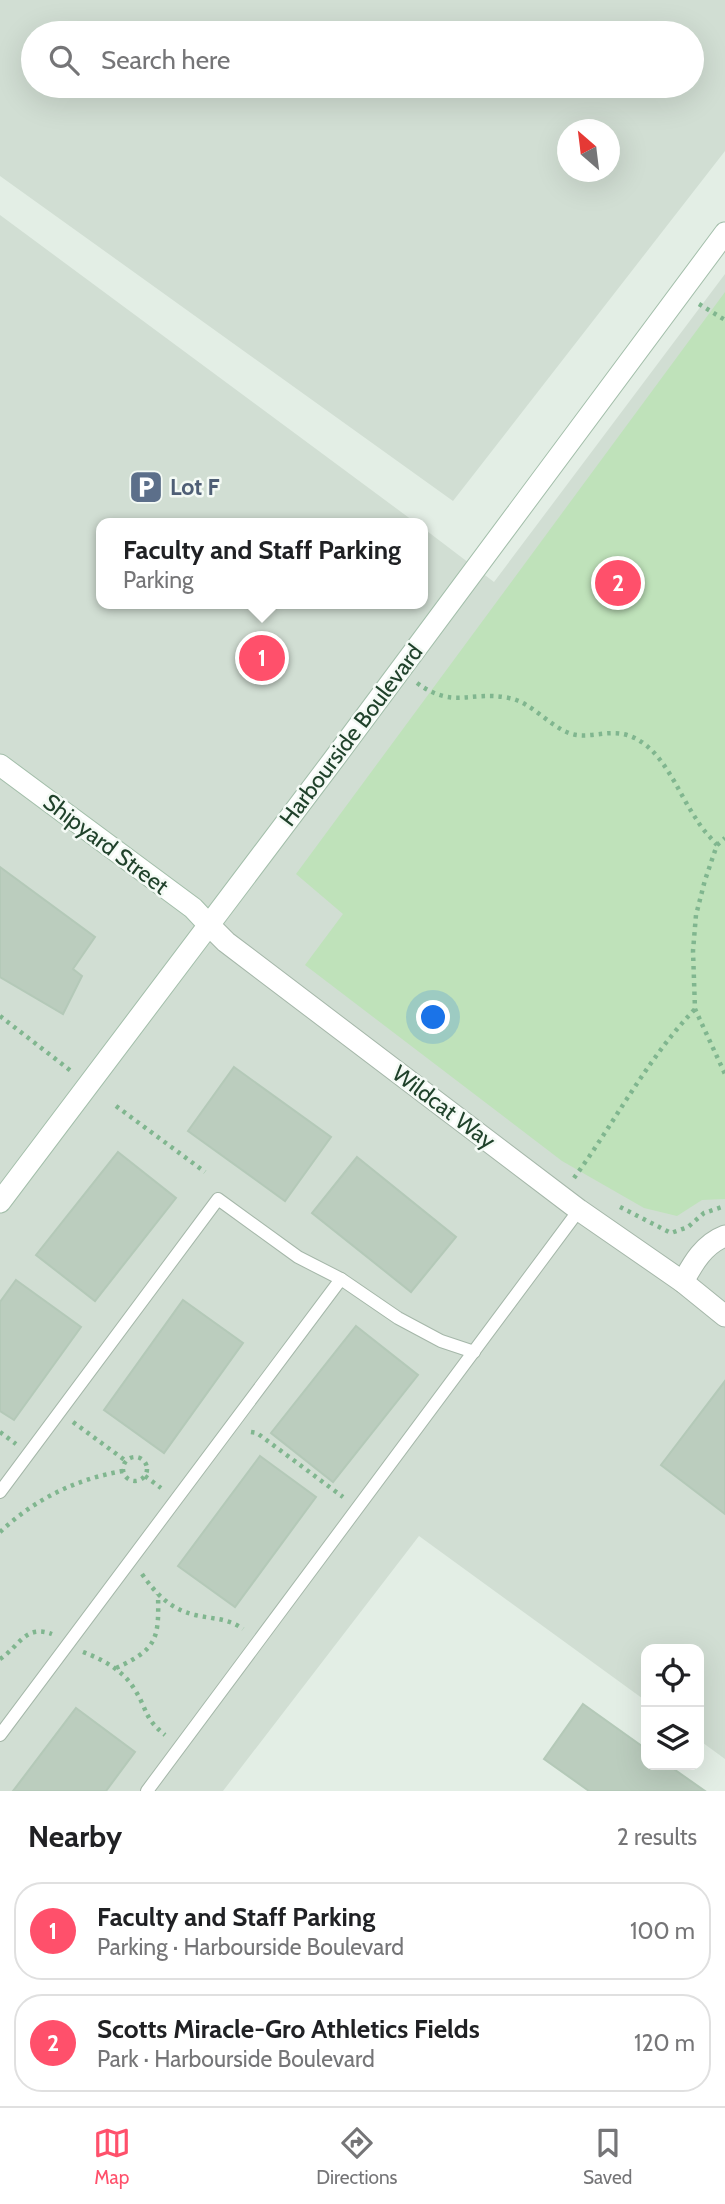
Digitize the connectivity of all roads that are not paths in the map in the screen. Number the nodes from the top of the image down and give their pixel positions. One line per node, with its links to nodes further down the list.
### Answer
1 (725, 233): 3 (street, Harbourside Boulevard)
2 (0, 765): 3 (street, Shipyard Street)
3 (209, 925): 4 (street, Harbourside Boulevard); 5 (street, Wildcat Way)
4 (0, 1202)
5 (579, 1210): 8 (street, Wildcat Way); 10 (lane)
6 (725, 1237): 8 (street)
7 (341, 1279): 10 (lane); 11 (lane); 12 (lane)
8 (683, 1282): 9 (street, Wildcat Way)
9 (725, 1316)
10 (474, 1352): 13 (lane)
11 (0, 1492)
12 (0, 1735)
13 (147, 1791)

